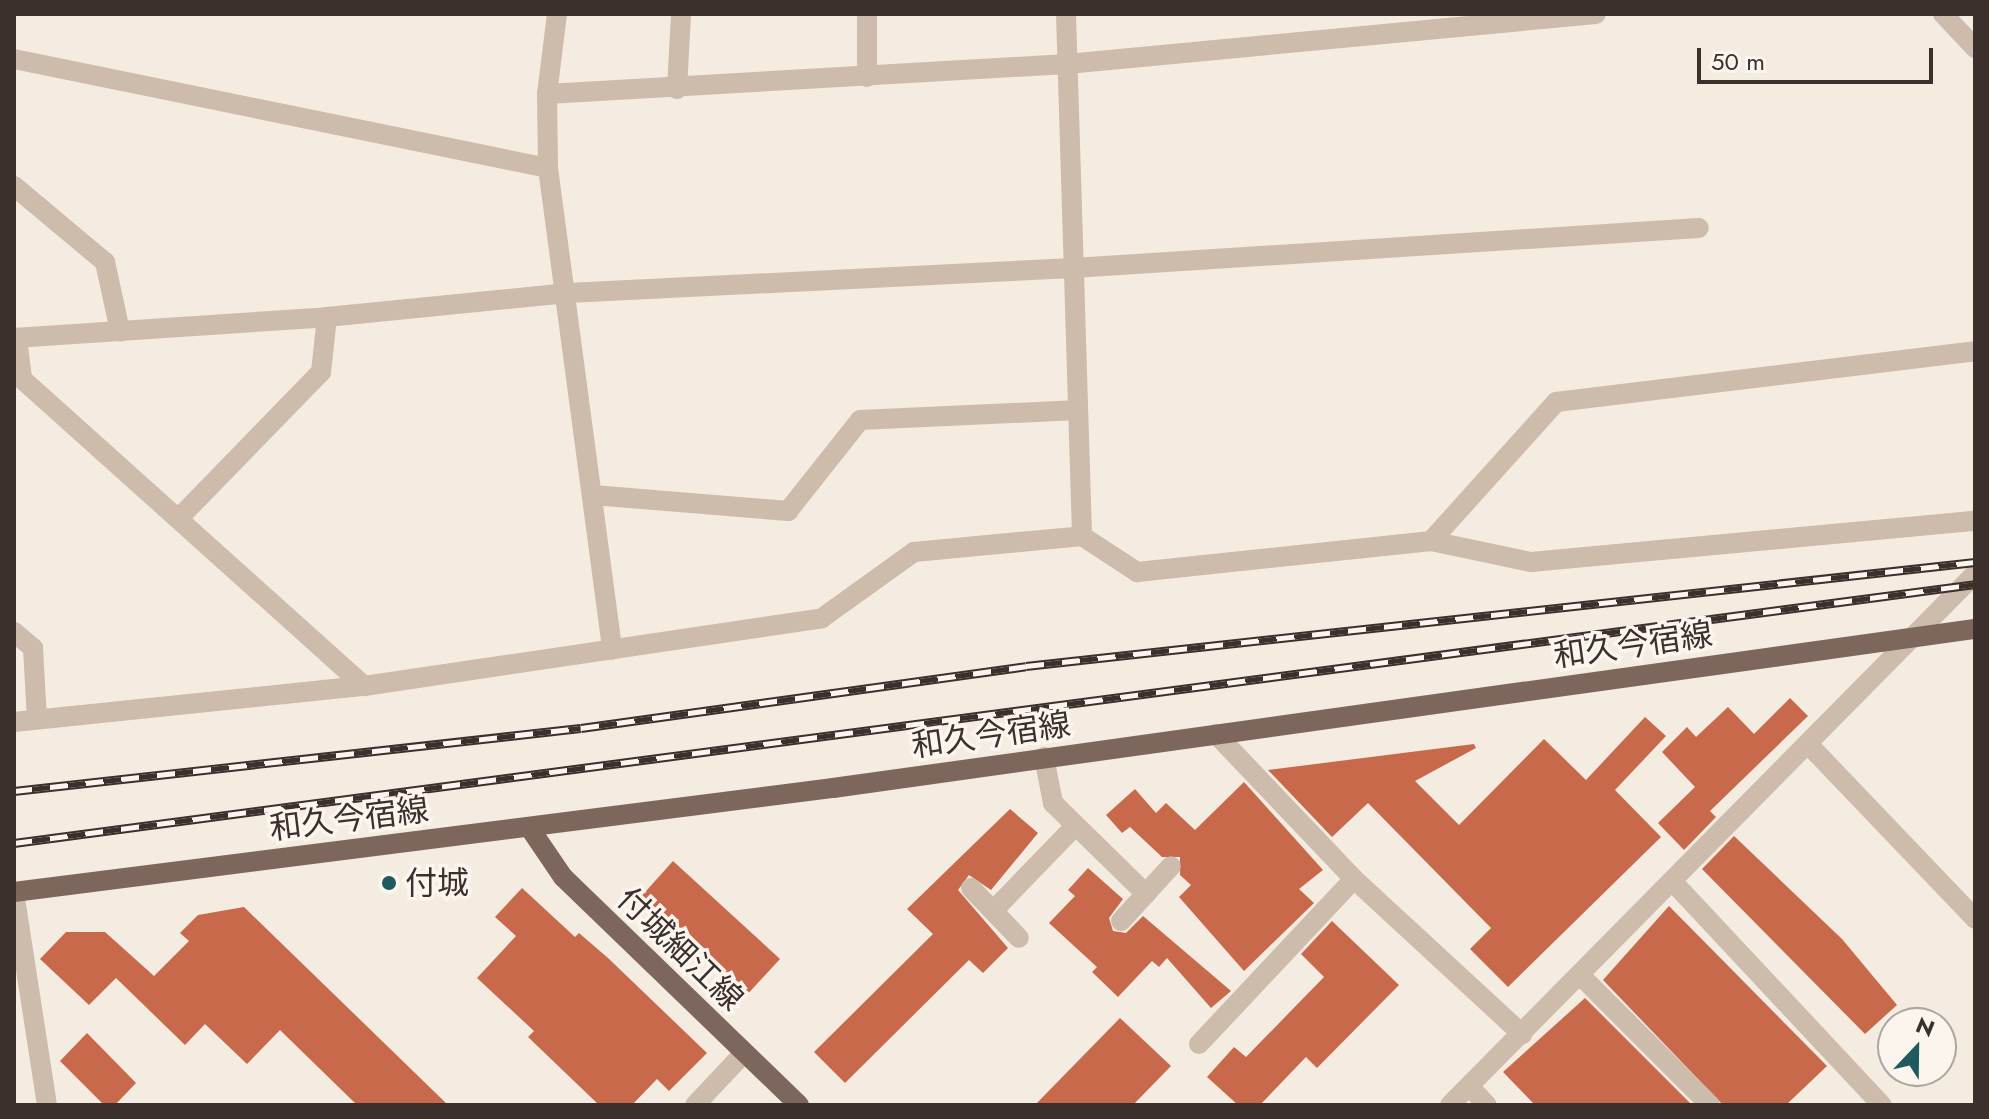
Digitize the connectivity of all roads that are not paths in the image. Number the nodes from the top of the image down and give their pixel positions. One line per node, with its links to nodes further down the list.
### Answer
1 (557, 14): 12 (street)
2 (681, 14): 11 (street)
3 (867, 14): 10 (street)
4 (1066, 14): 9 (street)
5 (1596, 14): 9 (street)
6 (1943, 14): 7 (street)
7 (1975, 48)
8 (14, 59): 13 (street)
9 (1067, 64): 10 (street); 16 (street)
10 (867, 77): 11 (street)
11 (677, 89): 12 (street)
12 (547, 94): 13 (street)
13 (548, 168): 17 (street)
14 (14, 186): 19 (street)
15 (1699, 228): 16 (street)
16 (1073, 268): 17 (street); 22 (street)
17 (568, 293): 18 (street); 23 (street)
18 (327, 317): 19 (street); 24 (street)
19 (120, 331): 20 (street)
20 (16, 338): 24 (street)
21 (1975, 351): 27 (street)
22 (1078, 410): 23 (street); 26 (street)
23 (593, 495): 32 (street)
24 (179, 518): 33 (street)
25 (1975, 521): 27 (street)
26 (1082, 536): 27 (street); 32 (street)
27 (1431, 541)
28 (1975, 574): 31 (street)
29 (1975, 629): 31 (main road, 和久今宿線)
30 (14, 632): 34 (street)
31 (1913, 636): 36 (main road, 和久今宿線); 37 (street)
32 (612, 650): 33 (street)
33 (364, 686): 34 (street)
34 (37, 719): 35 (street)
35 (14, 722)
36 (1216, 734): 38 (main road, 和久今宿線); 42 (street)
37 (1808, 744): 43 (street); 48 (street)
38 (1044, 757): 39 (street); 40 (main road, 和久今宿線)
39 (1075, 826): 46 (street); 47 (street)
40 (529, 827): 45 (main road, 和久今宿線); 54 (main road, 付城細江線)
41 (1171, 866): 46 (street)
42 (1354, 879): 52 (street); 53 (street)
43 (1674, 883): 51 (street); 62 (street)
44 (971, 888): 47 (street)
45 (14, 892): 56 (street)
46 (1146, 894): 49 (street)
47 (993, 911): 50 (street)
48 (1975, 919)
49 (1121, 921)
50 (1019, 938)
51 (1582, 977): 52 (street); 61 (street)
52 (1522, 1034): 55 (street)
53 (1199, 1044)
54 (744, 1053): 57 (street); 58 (main road, 付城細江線)
55 (1469, 1086): 59 (street); 60 (street)
56 (47, 1105)
57 (695, 1105)
58 (799, 1105)
59 (1450, 1105)
60 (1487, 1105)
61 (1710, 1105)
62 (1882, 1105)

